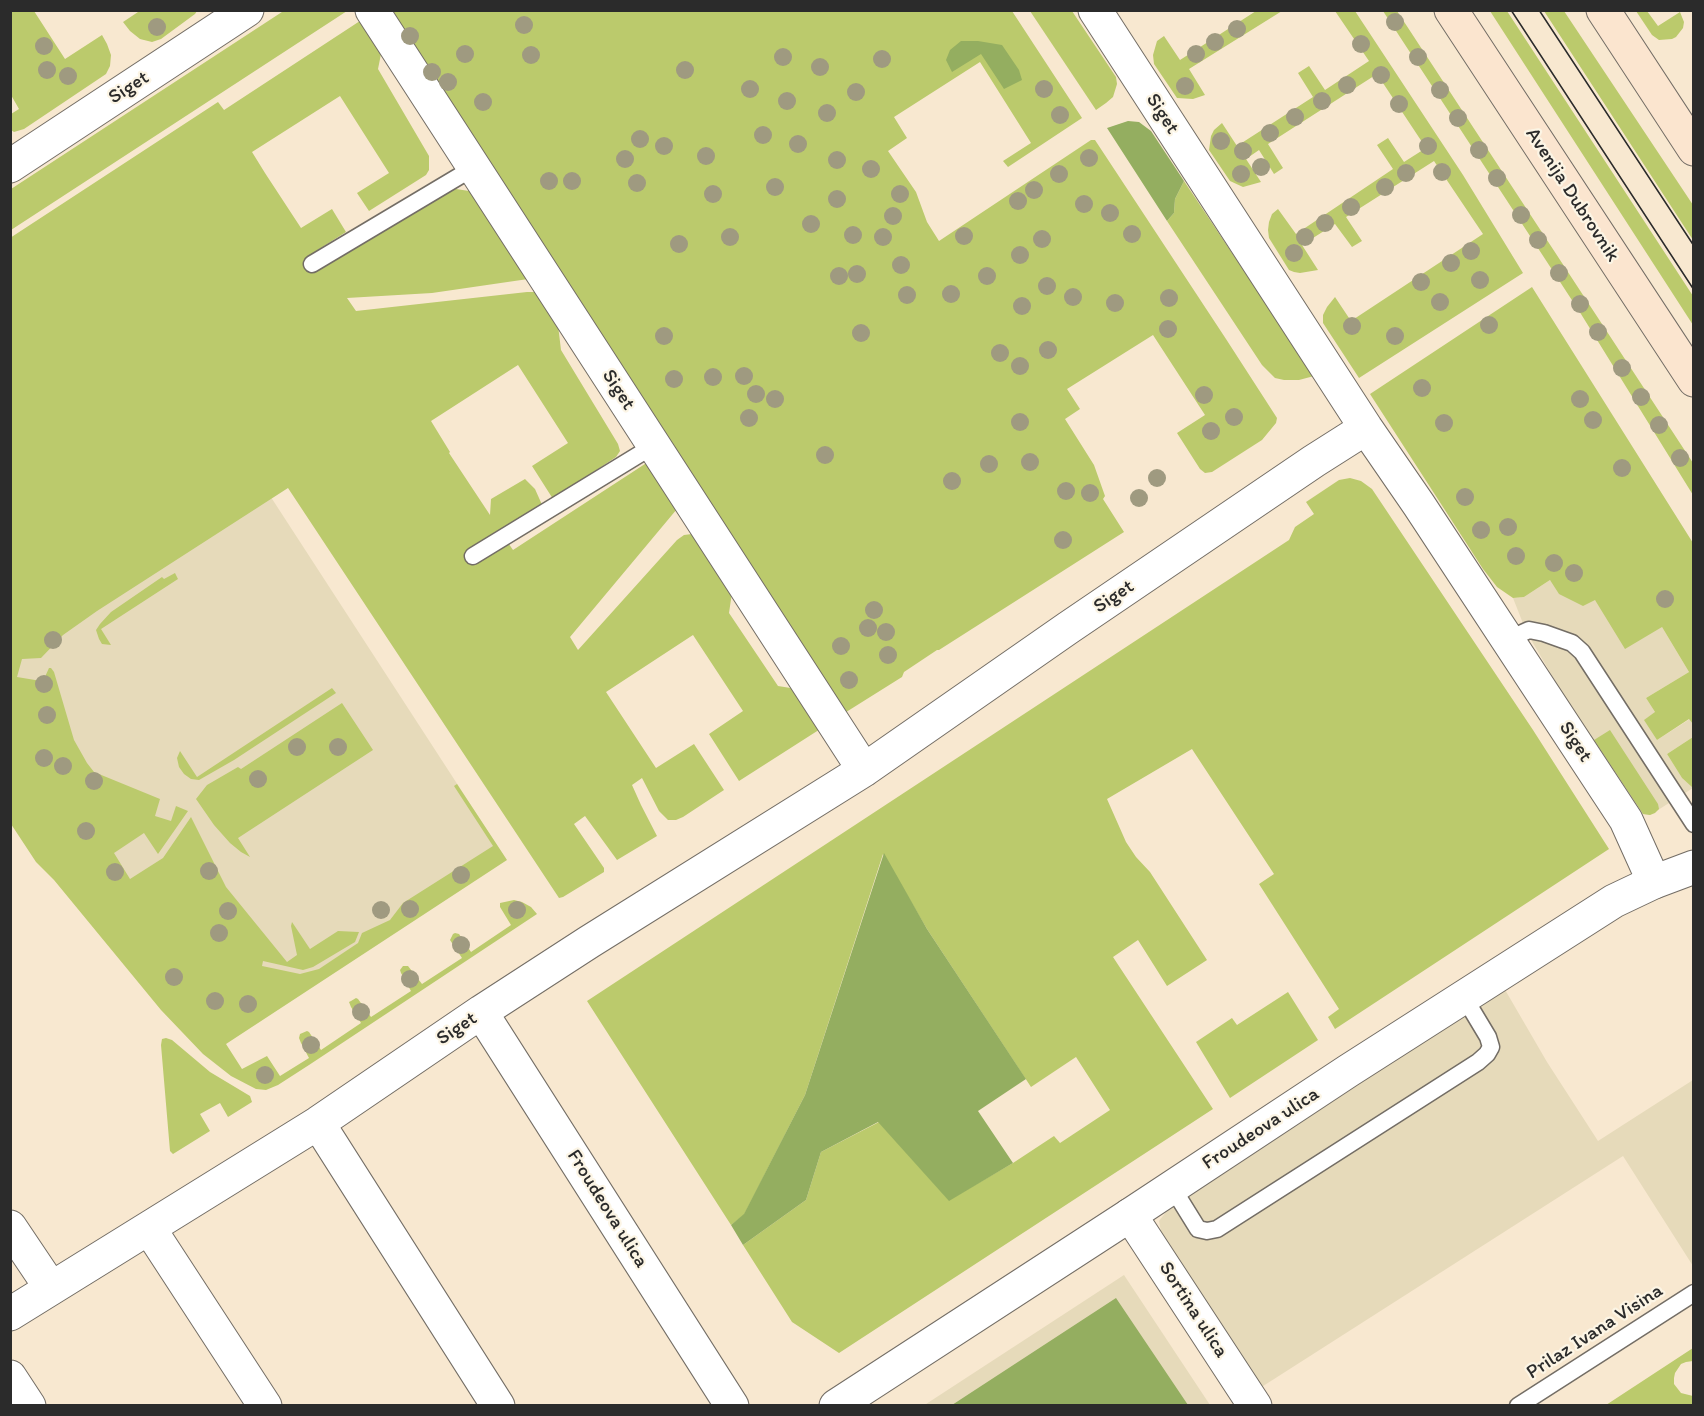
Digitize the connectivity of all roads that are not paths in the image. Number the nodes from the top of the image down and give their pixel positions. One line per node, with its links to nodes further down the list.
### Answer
1 (247, 10): 7 (street, Siget)
2 (372, 10): 8 (street, Siget)
3 (1095, 10): 11 (street, Siget)
4 (1451, 10): 10 (main road, Avenija Dubrovnik)
5 (1603, 10): 6 (main road)
6 (1694, 149)
7 (10, 166)
8 (473, 168): 9 (lane); 12 (street, Siget)
9 (312, 264)
10 (1694, 380)
11 (1366, 428): 14 (street, Siget); 15 (street, Siget)
12 (653, 446): 13 (lane); 15 (street, Siget)
13 (473, 556)
14 (1507, 640): 16 (lane); 18 (street, Siget)
15 (864, 770): 20 (street, Siget)
16 (1694, 824)
17 (1694, 867): 18 (street, Froudeova ulica)
18 (1654, 882): 19 (street, Froudeova ulica)
19 (1464, 997): 22 (street, Froudeova ulica); 22 (lane)
20 (481, 1012): 21 (street, Siget); 33 (street, Froudeova ulica)
21 (318, 1123): 25 (street, Siget); 32 (street)
22 (1172, 1187): 23 (street, Froudeova ulica)
23 (1130, 1215): 34 (street, Froudeova ulica); 35 (street, Sortina ulica)
24 (10, 1227): 26 (street)
25 (149, 1227): 26 (street, Siget); 31 (street)
26 (51, 1288): 28 (street, Siget)
27 (1694, 1293): 36 (lane, Prilaz Ivana Visina)
28 (10, 1314)
29 (10, 1377): 30 (street)
30 (29, 1406)
31 (265, 1406)
32 (498, 1406)
33 (732, 1406)
34 (836, 1406)
35 (1255, 1406)
36 (1518, 1406)

